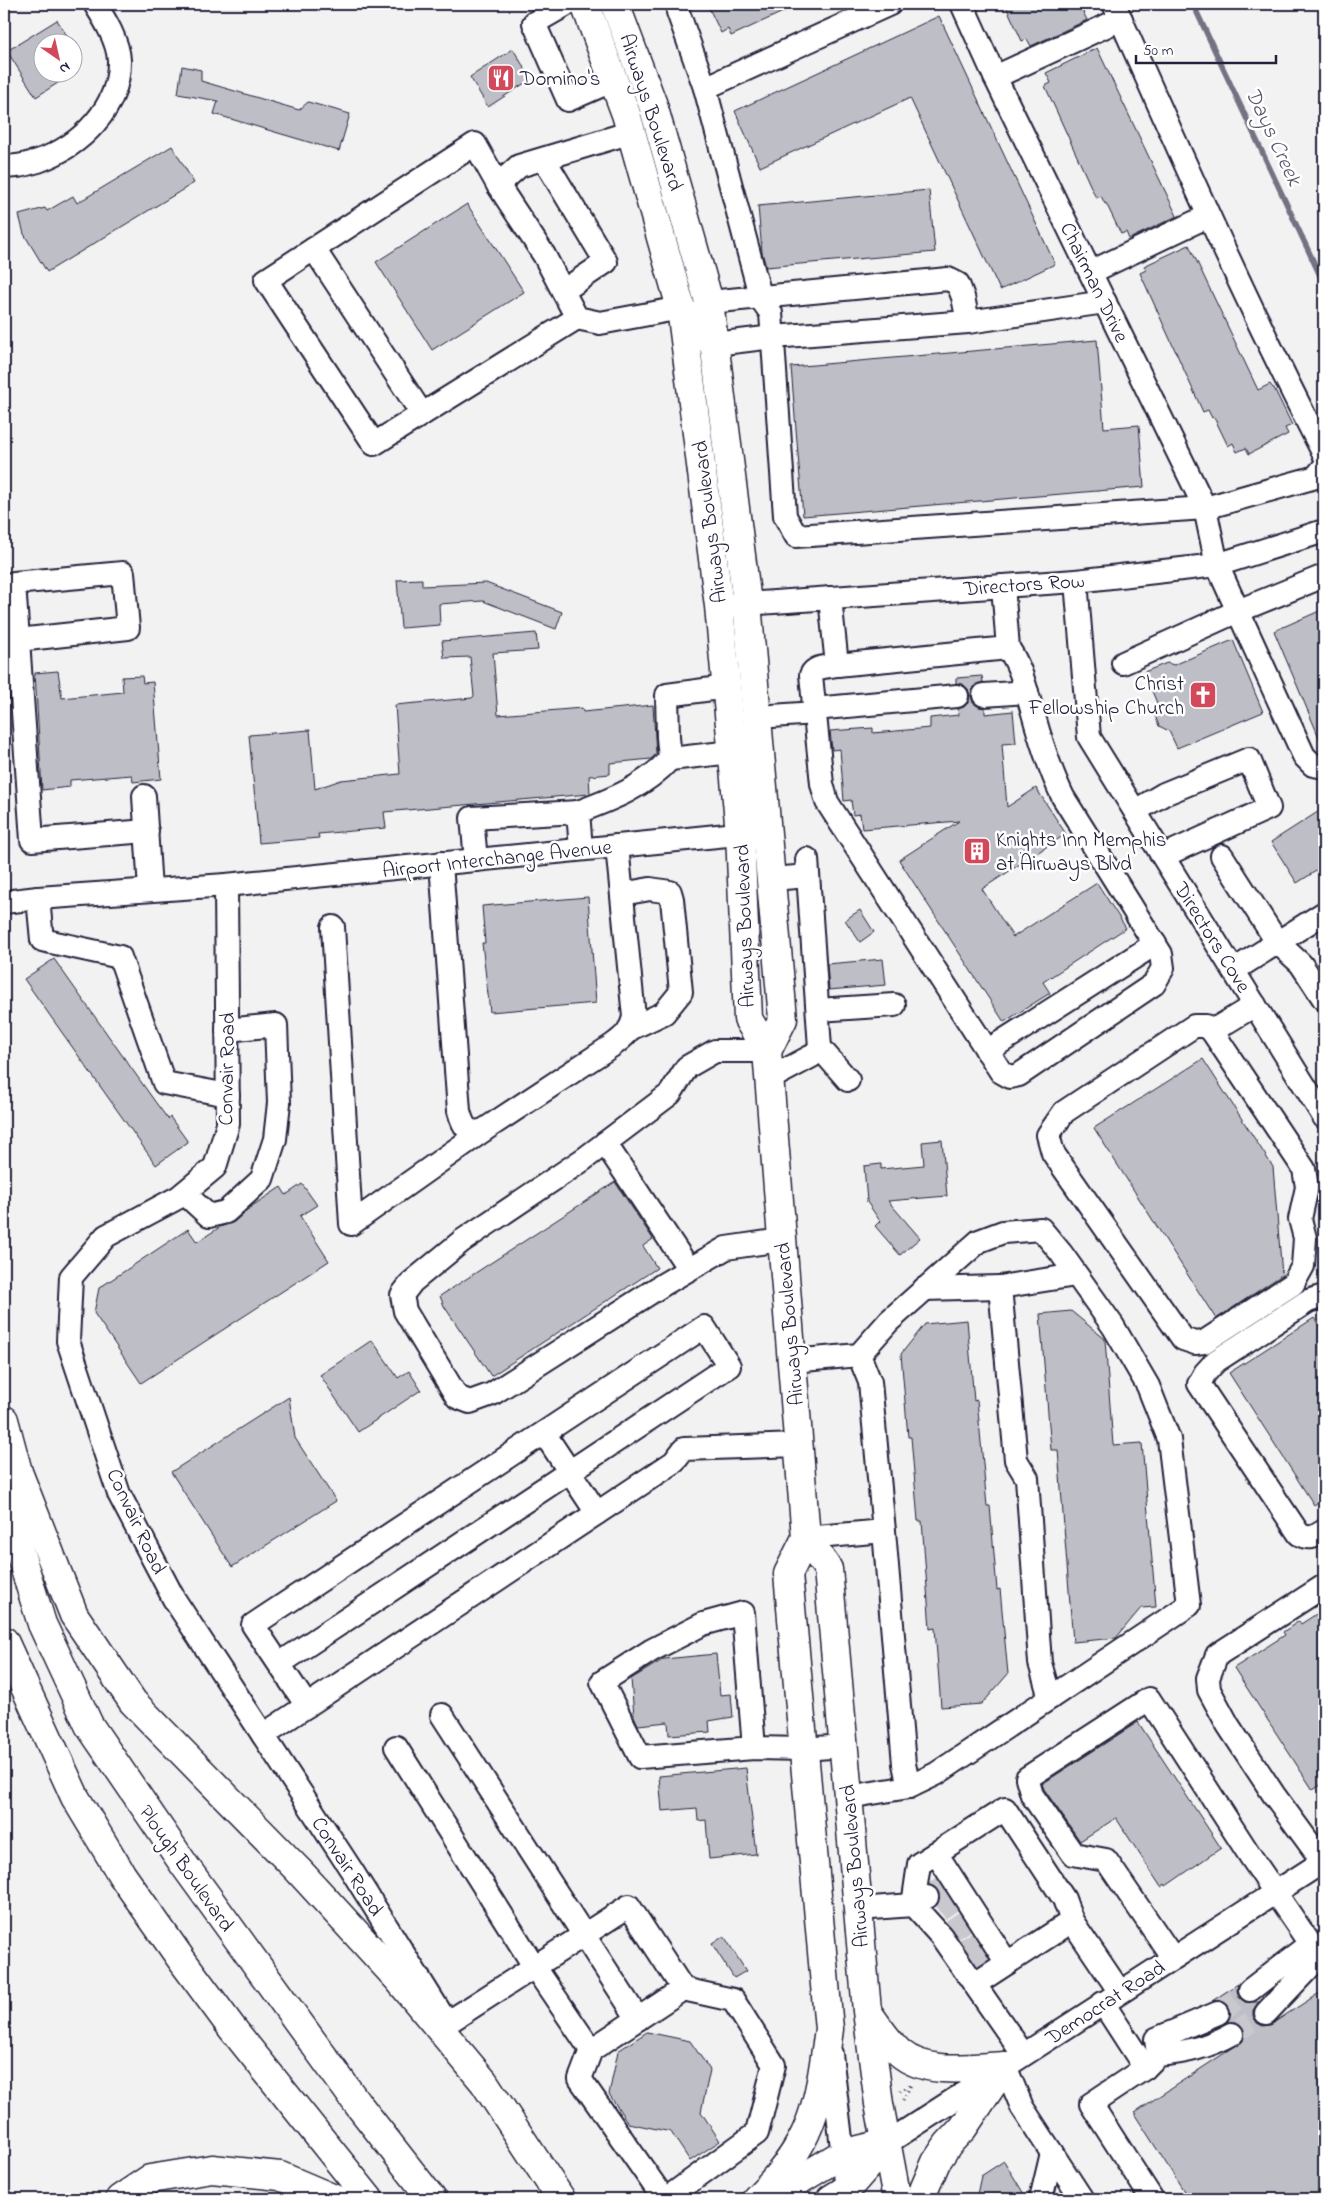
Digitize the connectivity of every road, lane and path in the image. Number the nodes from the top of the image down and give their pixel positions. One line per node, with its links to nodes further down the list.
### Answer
1 (95, 4): 14 (street)
2 (568, 4): 10 (street)
3 (585, 4): 10 (main road, Airways Boulevard)
4 (615, 4): 21 (main road, Airways Boulevard)
5 (890, 4): 11 (street)
6 (962, 4): 9 (street, Chairman Drive)
7 (1118, 11): 9 (street); 16 (street)
8 (678, 12): 11 (street)
9 (995, 77): 18 (street, Chairman Drive)
10 (614, 80): 12 (main road, Airways Boulevard)
11 (705, 88): 20 (street)
12 (632, 132): 13 (street); 24 (main road, Airways Boulevard)
13 (544, 159): 15 (street); 19 (street)
14 (4, 166)
15 (498, 184): 17 (street); 19 (street)
16 (1208, 216): 18 (street); 29 (street)
17 (314, 249): 28 (street); 28 (street)
18 (1090, 272): 22 (street, Chairman Drive)
19 (563, 292): 23 (street)
20 (761, 299): 21 (street); 25 (street); 26 (street)
21 (709, 302): 24 (street); 27 (main road, Airways Boulevard)
22 (1105, 302): 25 (street); 31 (street, Chairman Drive)
23 (577, 318): 24 (street); 28 (street)
24 (683, 320): 27 (street); 39 (main road, Airways Boulevard)
25 (968, 322): 26 (street)
26 (773, 337): 27 (street); 31 (street)
27 (714, 344): 38 (main road, Airways Boulevard)
28 (422, 414)
29 (1324, 454)
30 (1324, 467): 31 (street)
31 (1205, 508): 33 (street, Chairman Drive)
32 (1324, 531): 33 (street, Directors Row)
33 (1217, 565): 35 (street, Directors Row); 40 (street, Chairman Drive)
34 (1324, 576): 40 (street)
35 (1076, 581): 36 (street, Directors Row); 55 (street, Directors Cove)
36 (1003, 586): 37 (street, Directors Row); 42 (street)
37 (830, 598): 38 (street, Directors Row); 44 (street)
38 (747, 603): 39 (street, Directors Row); 50 (main road, Airways Boulevard)
39 (719, 606): 45 (main road, Airways Boulevard)
40 (1238, 611): 43 (street); 53 (street, Chairman Drive)
41 (18, 640): 41 (street); 57 (street)
42 (1008, 648): 44 (street); 46 (street)
43 (1123, 663)
44 (837, 665): 49 (street)
45 (726, 687): 51 (main road, Airways Boulevard); 52 (street)
46 (1027, 692): 47 (street); 75 (street)
47 (984, 695)
48 (957, 696): 49 (street)
49 (815, 711): 50 (street); 86 (street)
50 (758, 717): 58 (main road, Airways Boulevard)
51 (732, 752): 52 (street); 59 (main road, Airways Boulevard)
52 (670, 759): 56 (street)
53 (1324, 767)
54 (144, 796): 57 (street)
55 (1135, 810): 62 (street, Directors Cove); 62 (street)
56 (578, 812): 61 (street); 64 (street)
57 (146, 831): 68 (street)
58 (768, 831): 59 (street, Airport Interchange Avenue); 66 (main road, Airways Boulevard)
59 (740, 833): 60 (street, Airport Interchange Avenue); 85 (main road, Airways Boulevard)
60 (617, 846): 61 (street, Airport Interchange Avenue); 69 (street)
61 (581, 849): 64 (street, Airport Interchange Avenue)
62 (1162, 856): 76 (street, Directors Cove)
63 (1222, 856): 74 (street)
64 (476, 860): 65 (street, Airport Interchange Avenue)
65 (441, 863): 67 (street, Airport Interchange Avenue); 91 (street)
66 (772, 879): 80 (street); 85 (main road, Airways Boulevard)
67 (226, 885): 68 (street); 82 (street, Convair Road)
68 (150, 890): 70 (street)
69 (622, 894): 81 (street); 81 (street)
70 (38, 898): 71 (street); 89 (street)
71 (4, 902)
72 (1324, 912): 74 (street)
73 (333, 928): 91 (street)
74 (1277, 942): 76 (street); 77 (street)
75 (1155, 944): 86 (street); 86 (street)
76 (1234, 970): 79 (street, Directors Cove)
77 (1324, 999)
78 (894, 1004): 80 (street)
79 (1255, 1005): 83 (street); 90 (street, Directors Cove)
80 (818, 1010): 84 (street)
81 (632, 1028): 91 (street)
82 (227, 1030): 89 (street, Convair Road); 93 (street)
83 (1212, 1031): 94 (street); 94 (street)
84 (820, 1048): 87 (street); 88 (street)
85 (767, 1051): 87 (main road, Airways Boulevard); 92 (street)
86 (988, 1051)
87 (769, 1078): 95 (main road, Airways Boulevard)
88 (848, 1080)
89 (228, 1095): 93 (street, Convair Road)
90 (1324, 1117)
91 (484, 1130)
92 (605, 1143): 96 (street); 96 (street)
93 (184, 1193): 118 (street, Convair Road)
94 (1314, 1238)
95 (782, 1240): 96 (street); 102 (main road, Airways Boulevard)
96 (690, 1270)
97 (1076, 1274): 98 (street); 99 (street); 115 (street)
98 (1000, 1287): 99 (street); 115 (street)
99 (924, 1289): 101 (street)
100 (1324, 1296): 110 (street)
101 (859, 1355): 102 (street); 109 (street)
102 (792, 1361): 105 (main road, Airways Boulevard)
103 (4, 1420): 150 (main road)
104 (544, 1433): 106 (street); 106 (street); 114 (street)
105 (798, 1445): 108 (street); 111 (main road, Airways Boulevard)
106 (569, 1472): 108 (street); 114 (street)
107 (4, 1502): 160 (main road, Plough Boulevard)
108 (597, 1513): 116 (street)
109 (884, 1531): 111 (street); 123 (street)
110 (1324, 1531)
111 (806, 1538): 119 (main road, Airways Boulevard); 122 (main road, Airways Boulevard)
112 (1324, 1586): 126 (street)
113 (4, 1641): 159 (main road)
114 (279, 1664): 116 (street)
115 (1050, 1698): 123 (street)
116 (307, 1706): 118 (street)
117 (442, 1715): 132 (street)
118 (263, 1735): 144 (street, Convair Road)
119 (844, 1746): 122 (street); 124 (main road, Airways Boulevard)
120 (396, 1747): 136 (street)
121 (754, 1748): 121 (street); 122 (street)
122 (803, 1749): 145 (main road, Airways Boulevard)
123 (909, 1787): 124 (street)
124 (848, 1797): 129 (main road, Airways Boulevard)
125 (936, 1853): 128 (street); 128 (street); 130 (street)
126 (1323, 1861): 127 (street, Democrat Road)
127 (1274, 1893): 134 (street); 135 (street, Democrat Road); 135 (street)
128 (940, 1899): 129 (street); 131 (street); 131 (street)
129 (858, 1909): 140 (main road, Airways Boulevard)
130 (1072, 1921): 133 (street); 139 (street)
131 (959, 1925): 133 (street); 133 (street)
132 (584, 1935): 136 (street); 137 (street); 143 (street)
133 (979, 1956): 148 (street)
134 (1321, 1956): 138 (street); 142 (street)
135 (1173, 1958): 139 (street, Democrat Road)
136 (534, 1966): 144 (street); 147 (street)
137 (683, 1989): 143 (street); 162 (street)
138 (1250, 1990)
139 (1111, 1997): 148 (street, Democrat Road); 149 (street)
140 (867, 2011): 148 (main road); 153 (main road, Airways Boulevard)
141 (1218, 2013): 149 (street)
142 (1266, 2013)
143 (638, 2018): 147 (street)
144 (447, 2023): 150 (street, Convair Road)
145 (829, 2029): 155 (street, Airways Boulevard); 163 (main road)
146 (1232, 2034): 149 (street)
147 (591, 2050): 162 (street)
148 (1014, 2060): 153 (street, Democrat Road); 154 (street); 166 (main road)
149 (1152, 2061): 169 (street)
150 (484, 2082): 161 (main road, Convair Road)
151 (912, 2084): 152 (path)
152 (903, 2100)
153 (887, 2144): 155 (main road, Democrat Road); 156 (main road, Democrat Road); 165 (main road, Airways Boulevard)
154 (1052, 2153): 167 (street); 168 (street)
155 (842, 2154): 156 (street, Airways Boulevard); 164 (main road, Democrat Road)
156 (842, 2196)
157 (120, 2199): 158 (main road)
158 (334, 2199)
159 (369, 2199)
160 (432, 2199)
161 (561, 2199)
162 (665, 2199)
163 (756, 2199)
164 (768, 2199)
165 (897, 2199)
166 (920, 2199)
167 (1041, 2199)
168 (1082, 2199)
169 (1152, 2199)

